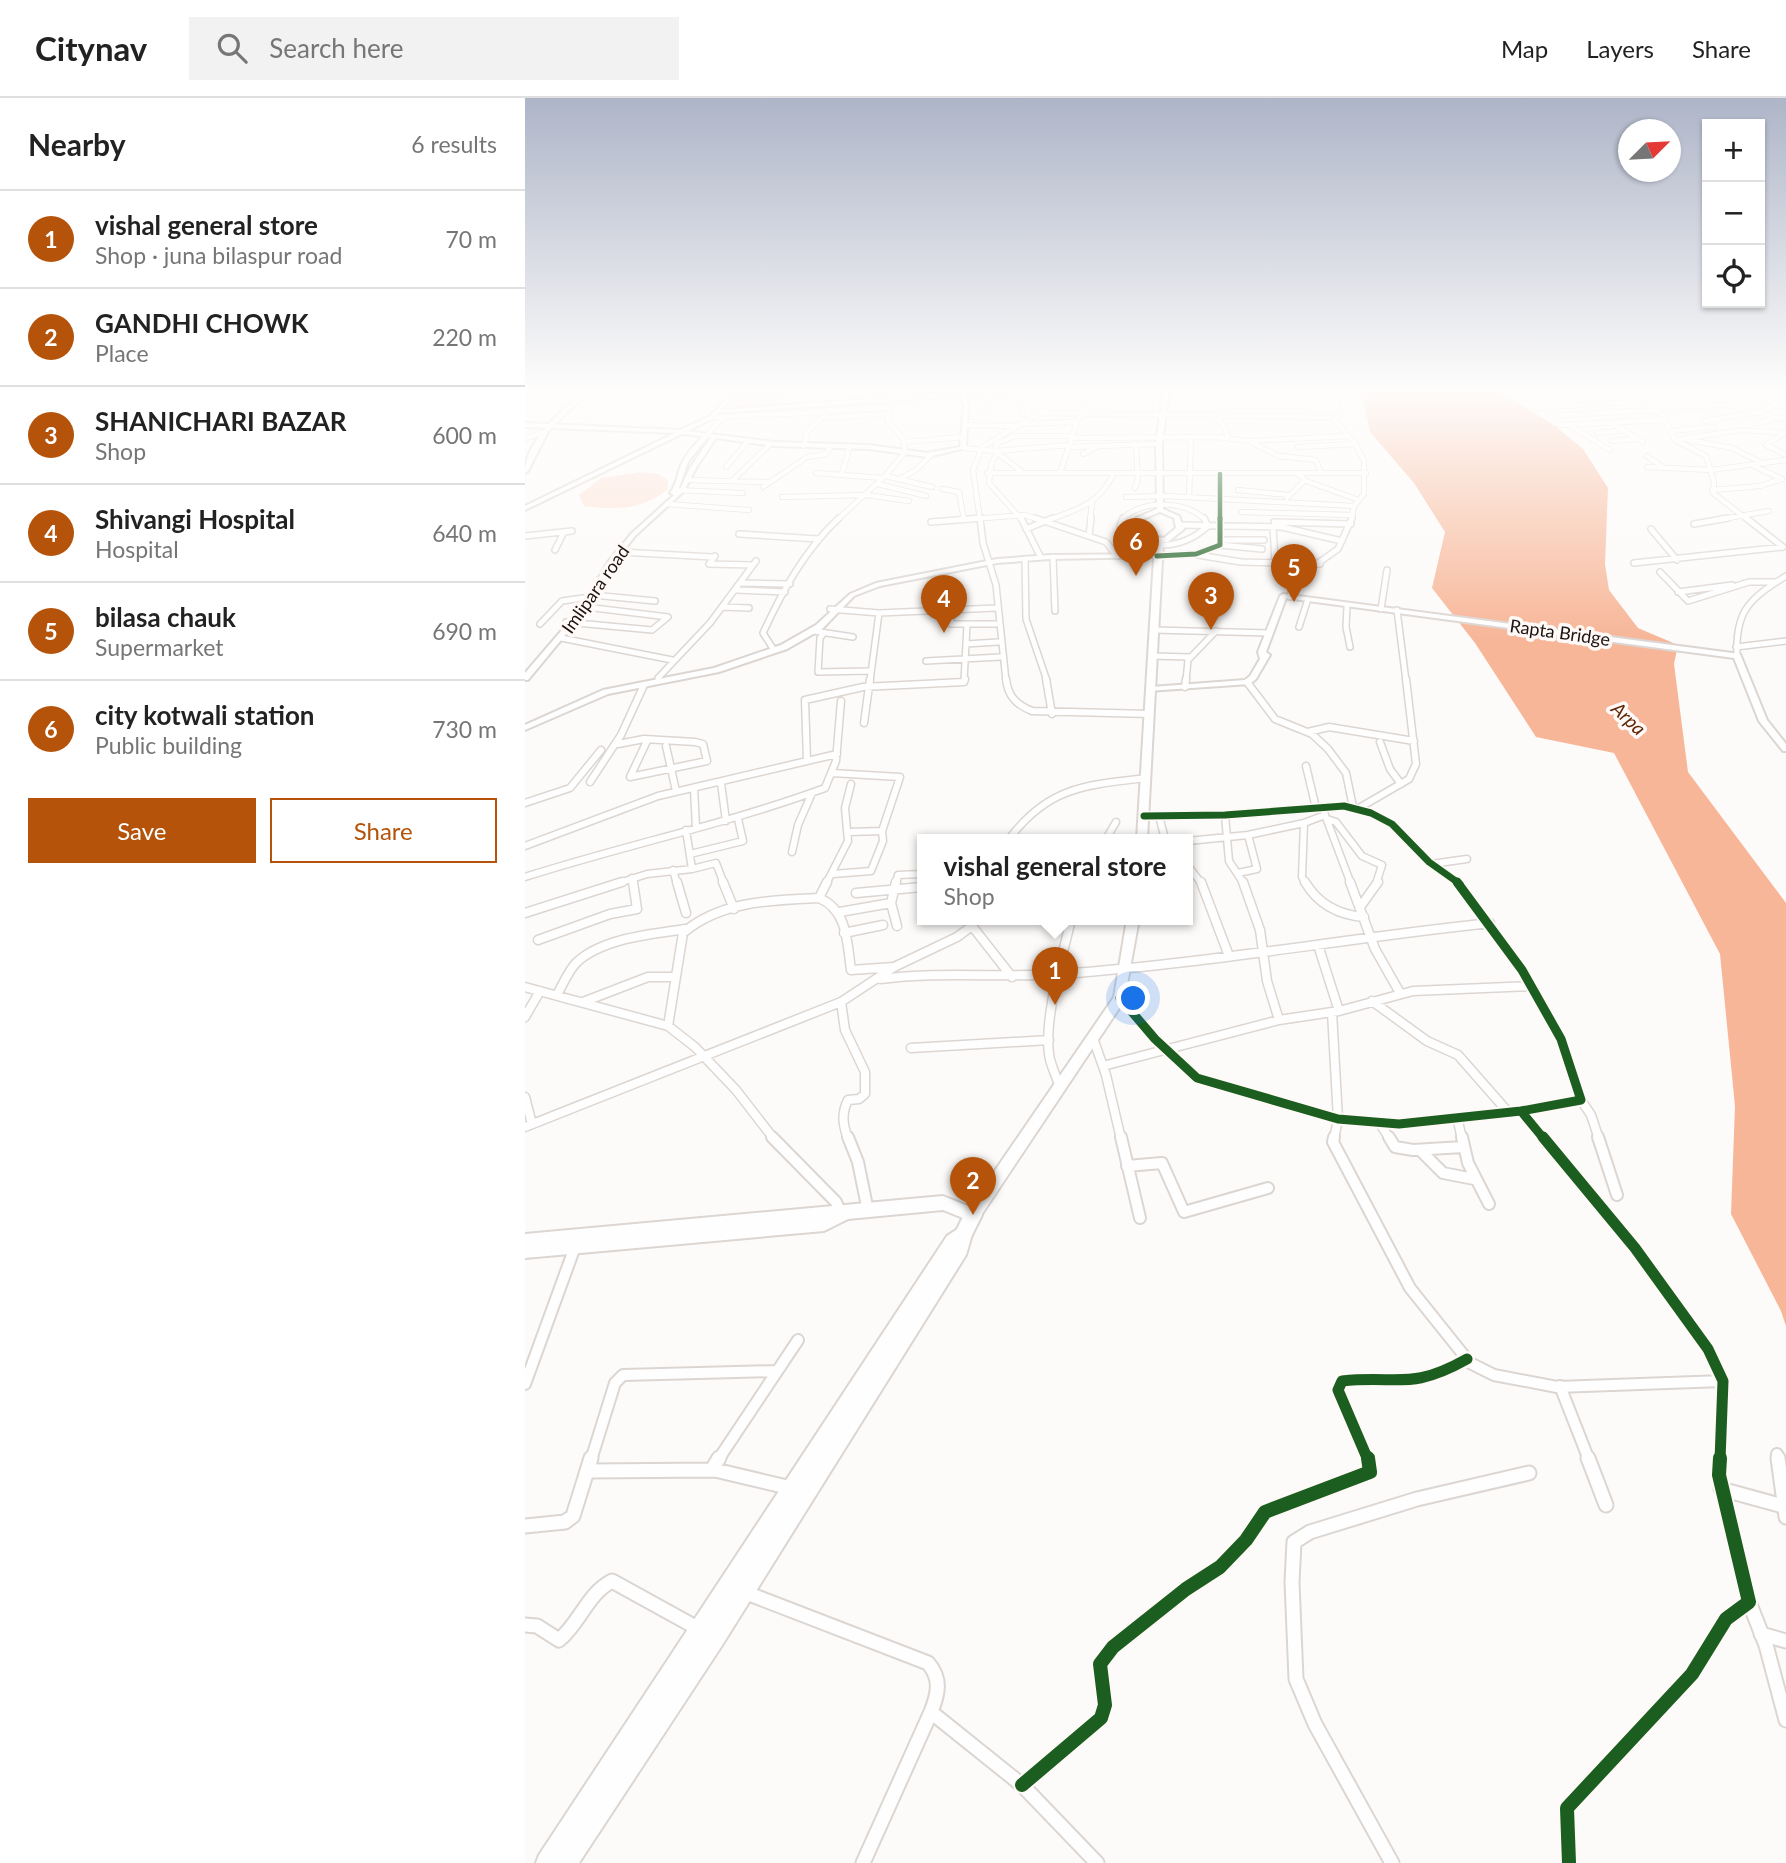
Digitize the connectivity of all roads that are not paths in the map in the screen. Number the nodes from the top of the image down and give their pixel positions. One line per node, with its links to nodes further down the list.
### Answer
1 (595, 473): 52 (street)
2 (681, 473): 33 (street, Imlipara road)
3 (691, 473): 24 (street, Imlipara road)
4 (740, 473): 26 (street)
5 (782, 473): 27 (street)
6 (846, 473): 22 (street)
7 (888, 473): 22 (street)
8 (910, 473): 23 (street)
9 (973, 473): 62 (street)
10 (987, 473): 59 (street)
11 (1114, 473): 49 (street)
12 (1138, 473): 31 (street)
13 (1159, 473): 40 (main road)
14 (1190, 473): 42 (street)
15 (1201, 473): 21 (street)
16 (1261, 473): 21 (street)
17 (1297, 473): 25 (street)
18 (1366, 473): 46 (street)
19 (1711, 473): 35 (street)
20 (1770, 473): 35 (street)
21 (1220, 474): 44 (street)
22 (885, 477): 23 (street); 28 (street)
23 (901, 479): 30 (street)
24 (688, 480): 26 (street); 33 (street, Imlipara road)
25 (1305, 480): 38 (street); 46 (street)
26 (732, 481): 27 (street)
27 (769, 482): 29 (street)
28 (878, 484): 37 (street); 39 (street)
29 (763, 487)
30 (932, 487)
31 (1135, 488)
32 (942, 489): 63 (street)
33 (679, 490): 36 (street); 50 (street, Imlipara road); 114 (street, Imlipara road)
34 (1238, 490): 38 (street)
35 (1712, 490): 61 (street)
36 (743, 493)
37 (867, 495): 43 (street); 47 (street); 82 (street)
38 (1289, 495): 48 (street)
39 (926, 496)
40 (1160, 496): 41 (street); 42 (street); 53 (main road)
41 (1126, 497)
42 (1189, 497): 44 (street)
43 (782, 498)
44 (1220, 499): 45 (street); 67 (street)
45 (1244, 500): 48 (street); 57 (street)
46 (1359, 500): 51 (street)
47 (909, 501)
48 (1283, 501): 51 (street); 58 (street)
49 (1092, 503): 66 (street); 81 (street)
50 (667, 504): 55 (street); 91 (street, Imlipara road)
51 (1355, 506): 60 (street)
52 (525, 507)
53 (1160, 508): 54 (street); 71 (main road); 87 (main road); 87 (street)
54 (1187, 509): 72 (street); 73 (street)
55 (749, 510)
56 (1769, 511): 61 (street)
57 (1241, 512): 58 (street); 64 (street)
58 (1269, 513): 60 (street); 68 (street)
59 (1018, 514): 62 (street); 66 (street); 75 (street)
60 (1353, 515): 69 (street)
61 (1742, 515): 70 (street); 88 (street)
62 (980, 519): 63 (street); 98 (street)
63 (964, 520): 65 (street)
64 (1239, 521): 67 (street); 68 (street)
65 (932, 522)
66 (1045, 523): 75 (street); 81 (street)
67 (1222, 523): 68 (street); 73 (street); 86 (street)
68 (1265, 524): 69 (street); 74 (street)
69 (1351, 524): 85 (street)
70 (1694, 524)
71 (1181, 525): 72 (street); 87 (main road)
72 (1196, 525): 73 (street); 84 (street)
73 (1208, 526): 84 (street)
74 (1273, 527): 85 (street); 100 (street)
75 (1026, 529): 93 (street)
76 (1651, 529): 99 (street)
77 (572, 531): 78 (street)
78 (564, 532): 80 (street); 90 (street)
79 (739, 534): 82 (street)
80 (525, 536)
81 (1089, 536): 94 (street)
82 (818, 539): 108 (street)
83 (1264, 540): 86 (street)
84 (1188, 541): 87 (street)
85 (1342, 541): 101 (street)
86 (1221, 542): 89 (street); 92 (street)
87 (1159, 543): 95 (main road)
88 (1785, 547): 99 (street)
89 (1262, 549)
90 (555, 550)
91 (620, 552): 107 (street); 113 (street, Imlipara road)
92 (1196, 554): 95 (street); 100 (street)
93 (1040, 556): 96 (street); 98 (street)
94 (1117, 556): 95 (street); 96 (street)
95 (1157, 556): 134 (main road)
96 (1051, 557): 97 (street); 127 (street)
97 (1025, 559): 98 (street); 166 (street)
98 (991, 560): 122 (street); 124 (street)
99 (1677, 560): 102 (street)
100 (1275, 561): 101 (street)
101 (1320, 564): 115 (street)
102 (1634, 564)
103 (1387, 570): 123 (street)
104 (1660, 572): 111 (street)
105 (1786, 576): 106 (street)
106 (1776, 582): 109 (street); 146 (street)
107 (742, 583): 108 (street); 110 (street)
108 (790, 584): 112 (street)
109 (1739, 586): 111 (street); 111 (street)
110 (737, 590): 112 (street); 120 (street)
111 (1678, 592)
112 (785, 593): 144 (street)
113 (593, 595): 116 (street); 119 (street, Imlipara road)
114 (583, 598): 129 (street, Imlipara road); 130 (street)
115 (1286, 598): 117 (street, Rapta Bridge); 137 (street); 150 (street)
116 (655, 601)
117 (1305, 601): 118 (street, Rapta Bridge); 133 (street)
118 (1347, 606): 123 (street, Rapta Bridge); 145 (street)
119 (586, 607): 129 (street, Imlipara road); 129 (street)
120 (723, 607): 121 (street); 152 (street)
121 (749, 608)
122 (996, 608): 125 (street); 166 (street)
123 (1381, 609): 126 (street, Rapta Bridge)
124 (832, 610): 128 (street); 135 (street); 144 (street)
125 (951, 610): 128 (street); 132 (street)
126 (1397, 610): 146 (street, Rapta Bridge); 172 (street)
127 (1055, 611)
128 (879, 613): 155 (street)
129 (570, 623): 140 (street, Imlipara road); 154 (street, Imlipara road)
130 (540, 624)
131 (996, 624): 132 (street)
132 (967, 625): 143 (street)
133 (1299, 627)
134 (1153, 630): 136 (street); 147 (main road)
135 (814, 631): 138 (street); 160 (street)
136 (1216, 631): 137 (street); 149 (street)
137 (1269, 633): 150 (street)
138 (823, 634): 139 (street); 156 (street)
139 (853, 637)
140 (561, 638): 152 (street); 157 (street, Imlipara road)
141 (1786, 641): 146 (street)
142 (998, 642): 143 (street)
143 (966, 644): 151 (street)
144 (772, 647): 158 (street)
145 (1350, 647)
146 (1737, 652): 176 (street)
147 (1152, 656): 149 (street); 163 (main road)
148 (1000, 657): 151 (street)
149 (1190, 657): 162 (street)
150 (1263, 658): 159 (street)
151 (965, 659): 153 (street); 161 (street)
152 (672, 660): 158 (street)
153 (926, 661)
154 (525, 671)
155 (870, 671): 156 (street); 161 (street)
156 (826, 674): 164 (street)
157 (525, 678)
158 (658, 678): 169 (street)
159 (1247, 682): 162 (street); 170 (street)
160 (644, 685): 169 (street); 174 (street)
161 (867, 687): 164 (street); 168 (street)
162 (1185, 687): 163 (street)
163 (1151, 689): 167 (main road)
164 (820, 694): 179 (street)
165 (841, 701): 178 (street)
166 (1052, 713): 167 (street)
167 (1150, 714): 183 (main road)
168 (864, 723)
169 (525, 725)
170 (1308, 732): 172 (street); 192 (street)
171 (647, 741): 174 (street); 181 (street); 181 (street)
172 (1414, 741): 187 (street)
173 (1380, 742): 187 (street)
174 (618, 744): 184 (street)
175 (666, 746): 181 (street)
176 (1786, 749)
177 (601, 750): 191 (street)
178 (837, 754): 179 (street); 182 (street)
179 (807, 761): 185 (street)
180 (1306, 766): 193 (street)
181 (671, 769): 189 (street)
182 (832, 773): 190 (street); 203 (street)
183 (1146, 778): 195 (main road); 205 (street)
184 (590, 782)
185 (721, 783): 188 (street); 198 (street)
186 (851, 784): 204 (street)
187 (1401, 784): 192 (street)
188 (694, 788): 189 (street); 201 (street)
189 (676, 791): 212 (street)
190 (812, 793): 197 (street); 213 (street)
191 (525, 803)
192 (1356, 808): 193 (street); 216 (street)
193 (1323, 812): 194 (street); 200 (street); 230 (street); 230 (street)
194 (1225, 815): 196 (street); 209 (street)
195 (1144, 816): 196 (street); 207 (main road)
196 (1159, 816): 208 (street)
197 (738, 819): 198 (street); 214 (street)
198 (726, 821): 201 (street)
199 (1116, 822): 206 (street)
200 (1304, 823): 210 (street); 235 (street)
201 (697, 828): 202 (street)
202 (686, 831): 214 (street); 223 (street)
203 (882, 831): 204 (street); 221 (street)
204 (848, 832): 221 (street)
205 (1013, 834)
206 (1110, 834)
207 (1142, 834)
208 (1164, 834)
209 (1228, 835): 210 (street); 211 (street); 220 (street)
210 (1248, 835): 220 (street)
211 (1193, 840)
212 (525, 846)
213 (792, 852)
214 (690, 854): 217 (street)
215 (1467, 859): 216 (street)
216 (1431, 864): 236 (street)
217 (692, 869): 218 (street); 231 (street)
218 (673, 870): 224 (street); 234 (street)
219 (1193, 871): 249 (street)
220 (1238, 873): 248 (street)
221 (833, 874): 228 (street)
222 (917, 874): 226 (street)
223 (525, 877)
224 (632, 878): 233 (street); 246 (street)
225 (917, 888): 226 (street)
226 (894, 890): 227 (street); 229 (street)
227 (856, 893)
228 (819, 898): 231 (street); 232 (street)
229 (891, 903): 232 (street); 242 (street)
230 (1360, 907): 235 (street)
231 (734, 909): 243 (street)
232 (840, 912): 244 (street)
233 (525, 913)
234 (686, 913)
235 (1364, 917): 245 (street)
236 (1490, 923): 245 (street); 256 (street)
237 (883, 925): 244 (street)
238 (970, 925): 250 (street)
239 (973, 925): 254 (street)
240 (1070, 925): 252 (street)
241 (1132, 925): 251 (main road)
242 (897, 926)
243 (686, 929): 253 (street); 260 (street)
244 (844, 933): 250 (street)
245 (1371, 937): 247 (street); 259 (street)
246 (538, 940)
247 (1318, 945): 248 (street); 265 (street)
248 (1264, 952): 249 (street); 267 (street)
249 (1229, 956): 251 (street)
250 (894, 967): 255 (street)
251 (1127, 968): 252 (street); 261 (main road)
252 (1058, 975): 254 (street); 270 (street)
253 (674, 977): 263 (street); 268 (street)
254 (1011, 977): 255 (street)
255 (880, 979): 264 (street)
256 (1531, 986): 259 (street); 277 (street)
257 (525, 987): 258 (street)
258 (540, 991): 260 (street); 266 (street)
259 (1400, 993): 262 (street)
260 (557, 995): 263 (street)
261 (1120, 998): 269 (main road); 272 (street)
262 (1372, 1001): 265 (street); 279 (street)
263 (583, 1002): 268 (street)
264 (841, 1002): 273 (street); 291 (street)
265 (1336, 1012): 267 (street); 281 (street)
266 (525, 1017)
267 (1279, 1020): 272 (street)
268 (668, 1027): 273 (street)
269 (1093, 1038): 274 (street); 275 (main road)
270 (1049, 1040): 271 (street); 275 (street)
271 (911, 1048)
272 (1166, 1049): 274 (street); 281 (street)
273 (703, 1056): 283 (street); 292 (street)
274 (1103, 1066): 286 (street)
275 (1059, 1086): 294 (main road)
276 (525, 1097): 283 (street)
277 (1581, 1100): 278 (street); 289 (street)
278 (1521, 1111): 279 (street); 301 (street)
279 (1508, 1112): 280 (street)
280 (1457, 1117): 282 (street); 284 (street)
281 (1338, 1119): 282 (street); 299 (street)
282 (1380, 1124): 285 (street)
283 (528, 1125)
284 (1463, 1147): 285 (street); 287 (street)
285 (1420, 1150): 287 (street)
286 (1127, 1166): 288 (street); 293 (street)
287 (1474, 1179): 290 (street)
288 (1268, 1188)
289 (1617, 1195)
290 (1489, 1204)
291 (868, 1212): 292 (main road); 294 (main road)
292 (842, 1215): 296 (main road)
293 (1140, 1218)
294 (969, 1223): 308 (main road); 313 (main road)
295 (525, 1241): 296 (main road)
296 (576, 1243): 297 (main road); 302 (street)
297 (525, 1251)
298 (797, 1340): 300 (street)
299 (1467, 1359): 303 (street); 321 (street)
300 (777, 1371): 305 (street); 306 (street)
301 (1723, 1381): 303 (street); 309 (street)
302 (525, 1384)
303 (1560, 1387): 310 (street)
304 (1777, 1454): 311 (street)
305 (713, 1468): 306 (street); 308 (street)
306 (589, 1471): 312 (street)
307 (1529, 1473): 326 (street)
308 (791, 1488): 313 (main road)
309 (1721, 1489): 311 (street); 314 (street)
310 (1606, 1505)
311 (1785, 1511)
312 (525, 1526)
313 (736, 1587): 316 (main road); 319 (street); 323 (main road)
314 (1749, 1602): 317 (street); 327 (street)
315 (525, 1625): 316 (street)
316 (699, 1629): 322 (main road)
317 (1761, 1634): 318 (street); 320 (street)
318 (1786, 1641)
319 (931, 1712): 321 (street); 324 (street)
320 (1786, 1720)
321 (1021, 1784): 325 (street)
322 (547, 1863)
323 (566, 1863)
324 (863, 1863)
325 (1097, 1863)
326 (1392, 1863)
327 (1569, 1863)

